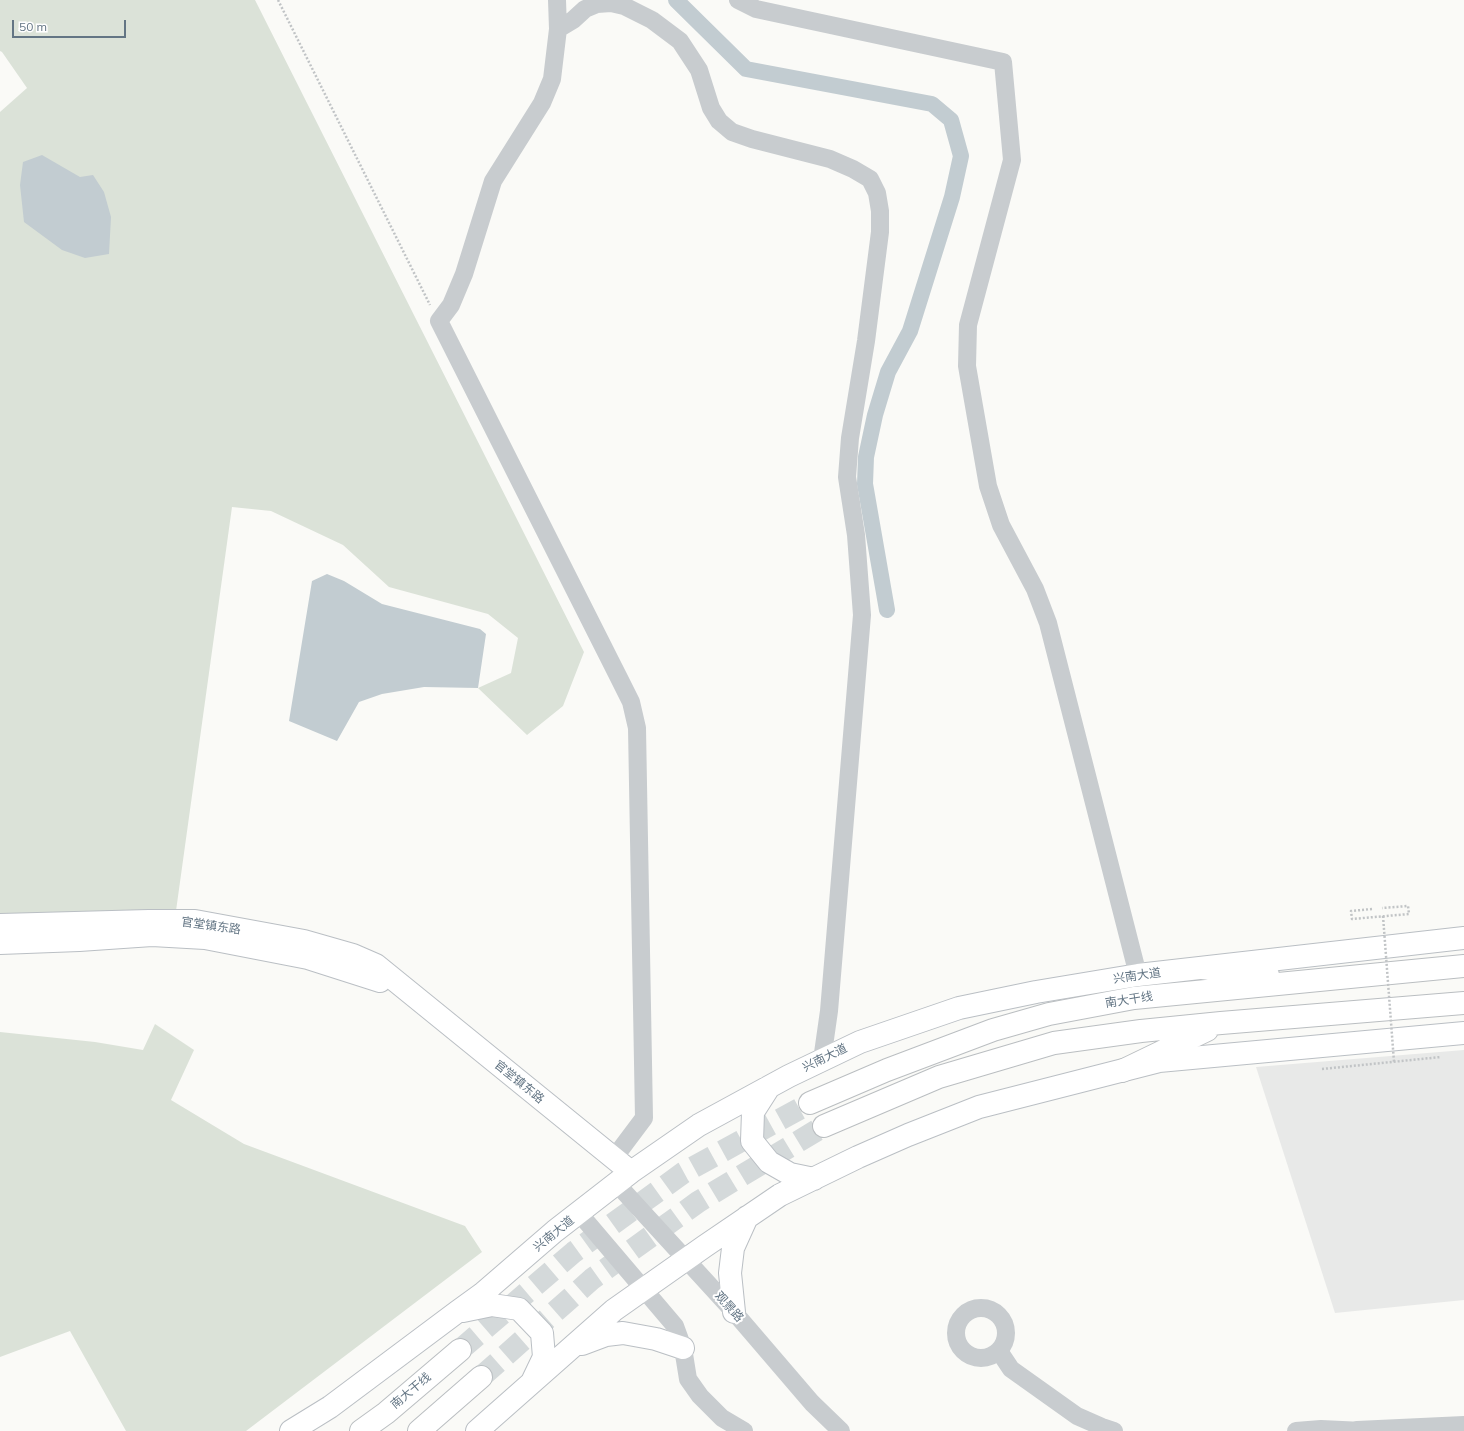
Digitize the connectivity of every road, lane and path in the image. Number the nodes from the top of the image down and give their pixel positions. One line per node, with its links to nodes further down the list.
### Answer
1 (278, 0): 5 (path)
2 (557, 0): 4 (street)
3 (738, 0): 14 (street)
4 (558, 29): 5 (street); 21 (street)
5 (439, 321): 28 (street)
6 (1382, 908): 8 (path)
7 (1372, 909): 8 (path)
8 (1383, 916): 22 (path, bridge)
9 (0, 925): 16 (main road, 官堂镇东路)
10 (1464, 938): 13 (main road, 兴南大道)
11 (0, 942): 16 (main road, 官堂镇东路)
12 (1464, 966): 15 (main road, 南大干线)
13 (1202, 968): 14 (main road, 兴南大道); 15 (main road)
14 (1138, 975): 21 (main road, 兴南大道)
15 (1310, 980): 26 (main road, 南大干线)
16 (408, 991): 28 (main road, 官堂镇东路)
17 (1464, 1003): 18 (main road)
18 (1221, 1023): 24 (main road); 27 (main road)
19 (1464, 1033): 24 (main road)
20 (1442, 1057): 22 (path)
21 (822, 1060): 25 (main road, 兴南大道)
22 (1394, 1062): 23 (path)
23 (1322, 1069)
24 (1122, 1070): 30 (main road)
25 (770, 1086): 29 (main road, 兴南大道); 30 (main road)
26 (810, 1103)
27 (824, 1126)
28 (614, 1158): 29 (main road, 官堂镇东路)
29 (624, 1178): 31 (main road, 兴南大道); 33 (street, 观景路)
30 (814, 1179): 32 (main road)
31 (579, 1214): 34 (street); 35 (main road, 兴南大道)
32 (747, 1217): 33 (main road); 36 (main road)
33 (686, 1259): 34 (main road); 36 (street, 观景路)
34 (644, 1289): 37 (street); 38 (main road)
35 (457, 1312): 42 (main road); 45 (main road, 兴南大道)
36 (734, 1312): 50 (street, 观景路)
37 (683, 1348): 38 (main road); 49 (street)
38 (570, 1349): 42 (main road)
39 (460, 1350): 46 (main road, 南大干线)
40 (999, 1351): 51 (street)
41 (481, 1377): 47 (main road)
42 (532, 1383): 48 (main road)
43 (1464, 1425): 44 (street)
44 (1360, 1430): 52 (street)
45 (291, 1431)
46 (361, 1431)
47 (419, 1431)
48 (477, 1431)
49 (744, 1431)
50 (841, 1431)
51 (1114, 1431)
52 (1296, 1431)

